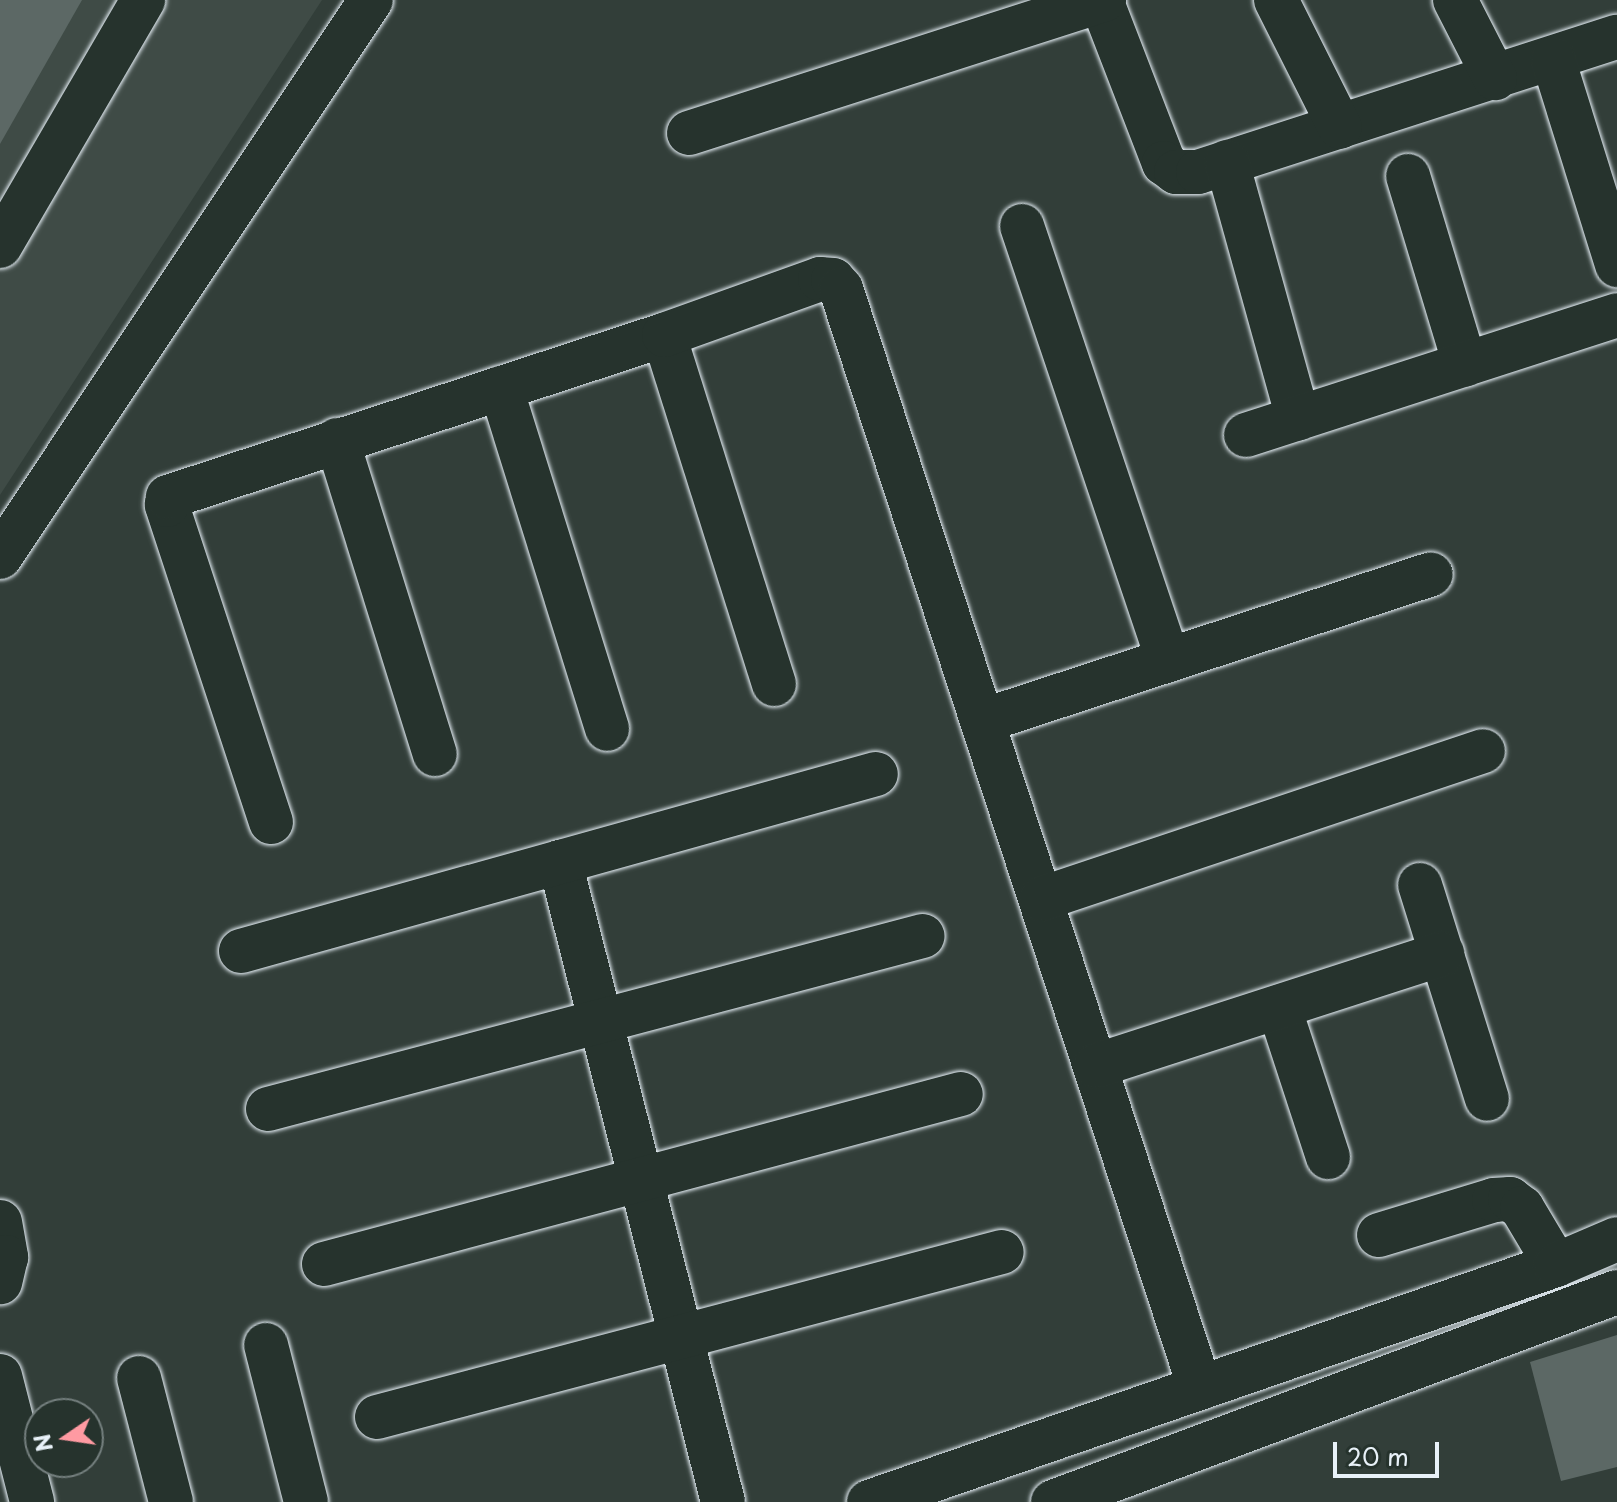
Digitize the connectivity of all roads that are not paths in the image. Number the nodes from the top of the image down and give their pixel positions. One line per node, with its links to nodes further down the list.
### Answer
1 (143, 0): 14 (street)
2 (371, 0): 23 (street)
3 (1102, 0): 10 (street); 11 (street)
4 (1276, 0): 9 (street)
5 (1455, 0): 8 (street)
6 (1617, 37): 7 (street)
7 (1553, 59): 8 (street); 15 (street)
8 (1495, 78): 9 (street)
9 (1340, 127): 11 (street)
10 (689, 133)
11 (1227, 162): 20 (street)
12 (1408, 176): 18 (street)
13 (1022, 226): 25 (street)
14 (0, 246)
15 (1617, 265)
16 (1617, 315): 18 (street)
17 (664, 335): 19 (street); 26 (street); 27 (street)
18 (1465, 365): 20 (street)
19 (501, 388): 22 (street); 28 (street)
20 (1298, 418): 21 (street)
21 (1246, 435)
22 (337, 440): 30 (street); 32 (street)
23 (0, 557)
24 (1431, 574): 25 (street)
25 (1168, 660): 27 (street)
26 (774, 684)
27 (982, 721): 35 (street)
28 (607, 729)
29 (1483, 751): 35 (street)
30 (435, 754)
31 (876, 774): 33 (street)
32 (271, 822)
33 (560, 862): 37 (street); 40 (street)
34 (1420, 885): 38 (street)
35 (1041, 899): 41 (street)
36 (923, 936): 40 (street)
37 (241, 951)
38 (1442, 954): 39 (street); 43 (street)
39 (1279, 1007): 41 (street); 45 (street)
40 (600, 1022): 44 (street); 46 (street)
41 (1095, 1066): 59 (street)
42 (961, 1094): 46 (street)
43 (1487, 1099)
44 (268, 1109)
45 (1328, 1157)
46 (641, 1180): 51 (street); 55 (street)
47 (0, 1222): 53 (street)
48 (1379, 1235): 52 (street)
49 (1617, 1239): 52 (street)
50 (1002, 1252): 55 (street)
51 (324, 1264)
52 (1556, 1265): 59 (street)
53 (0, 1282)
54 (1617, 1292): 66 (street)
55 (681, 1337): 60 (street); 64 (street)
56 (266, 1345): 63 (street)
57 (0, 1376): 61 (street)
58 (139, 1378): 62 (street)
59 (1200, 1388): 65 (street)
60 (377, 1417)
61 (32, 1502)
62 (171, 1502)
63 (306, 1502)
64 (723, 1502)
65 (869, 1502)
66 (1053, 1502)

